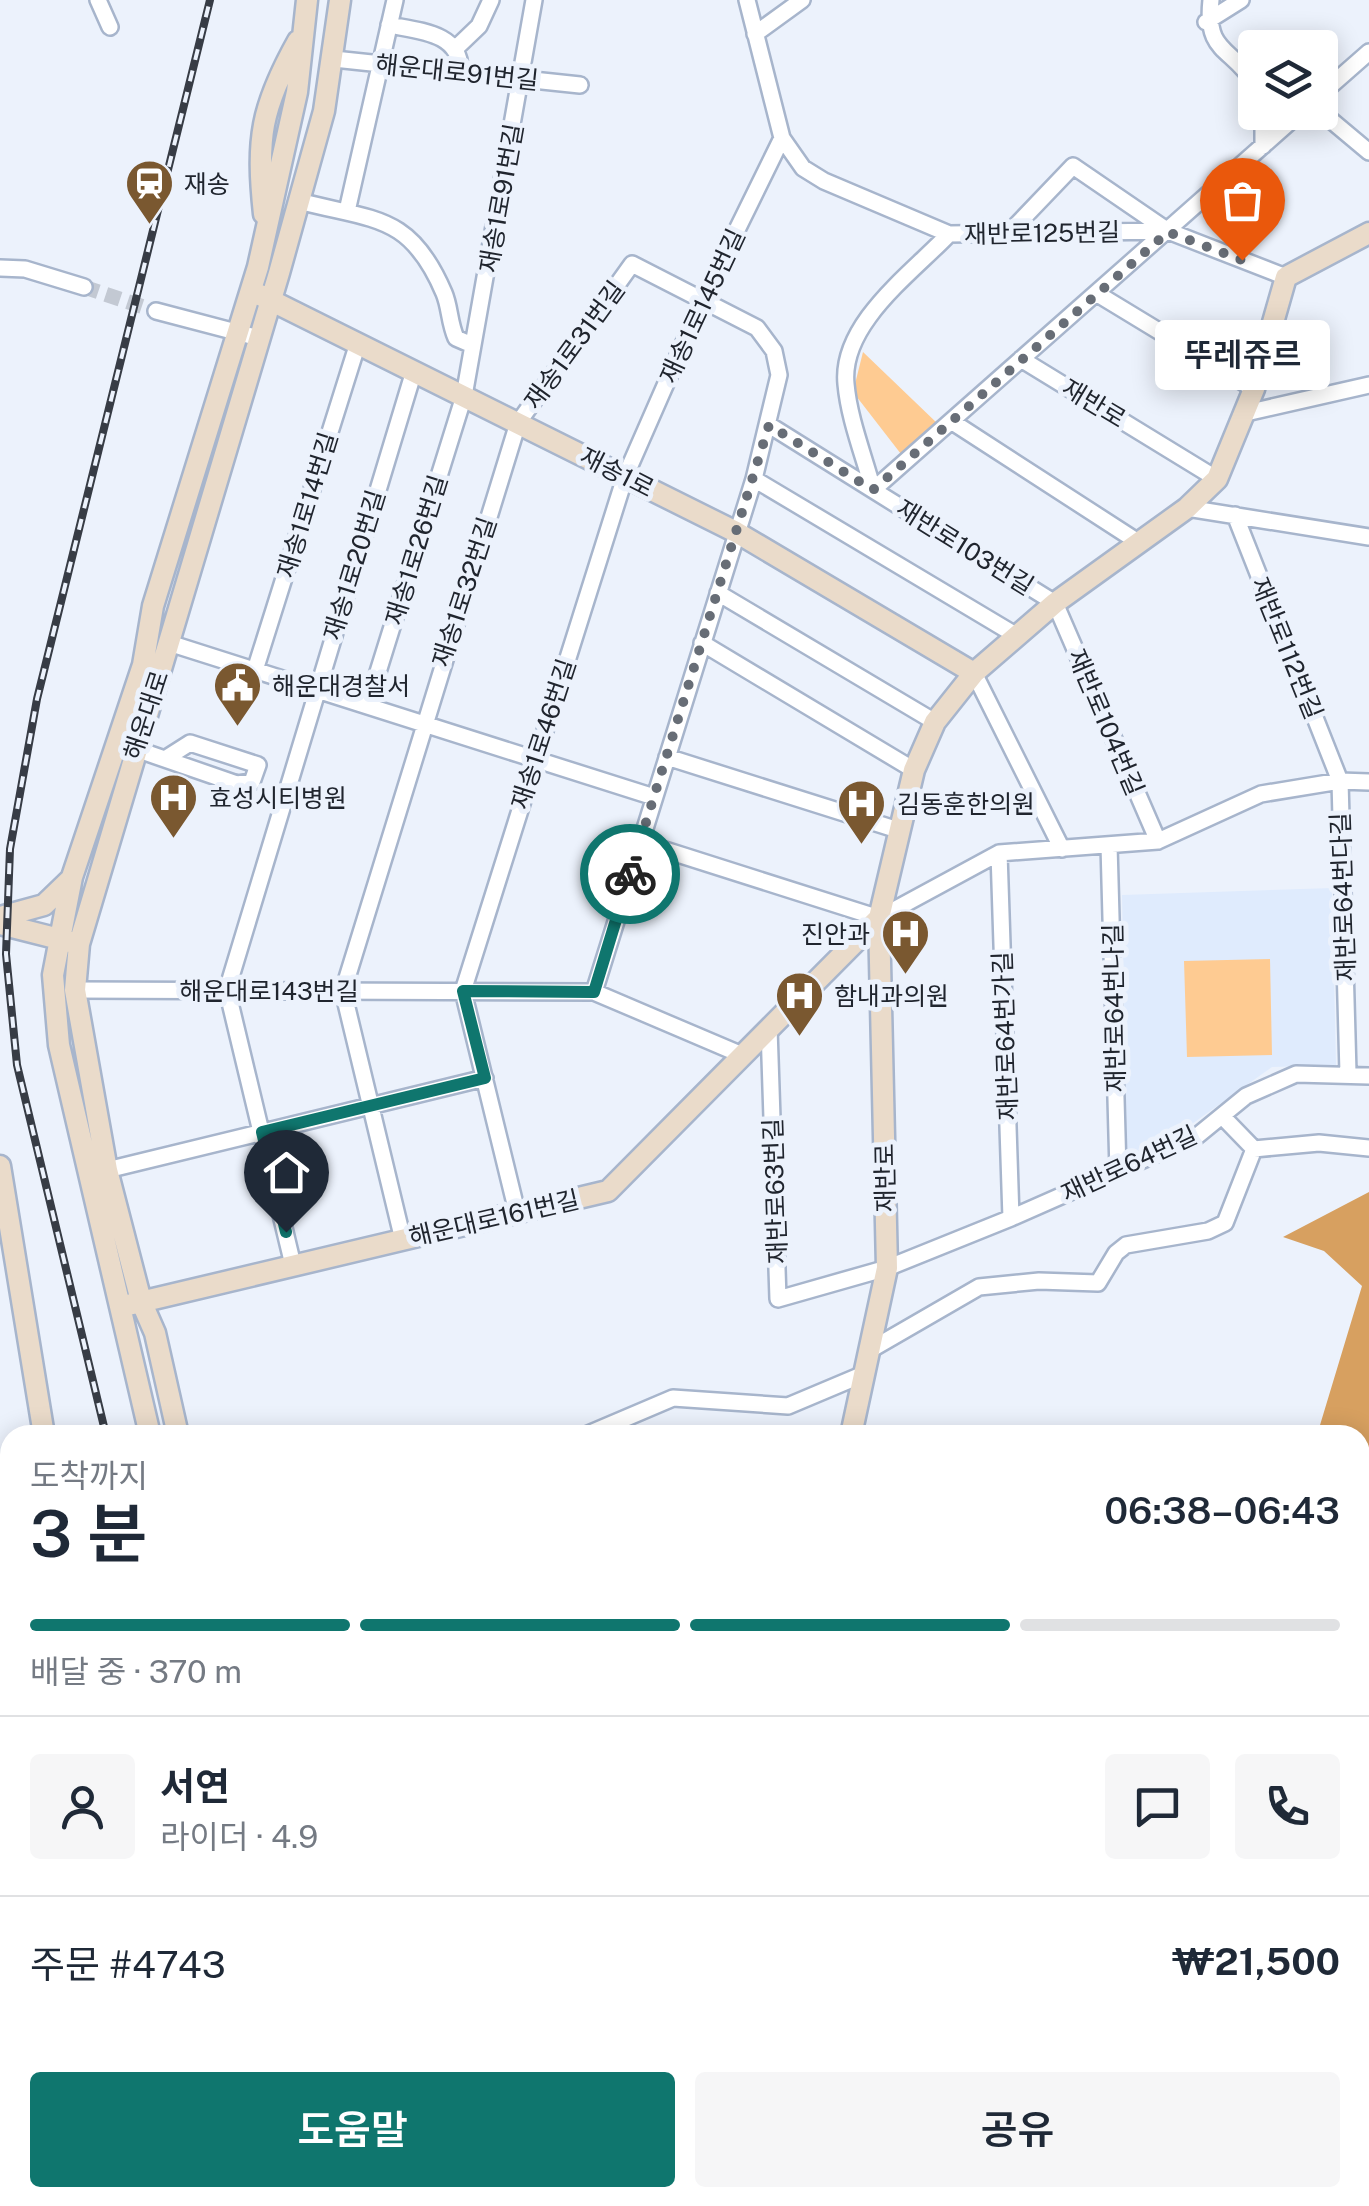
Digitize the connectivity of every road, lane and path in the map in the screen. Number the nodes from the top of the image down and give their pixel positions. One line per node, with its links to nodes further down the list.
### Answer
1 (98, 0): 13 (street)
2 (308, 0): 39 (main road, 해운대로)
3 (340, 0): 17 (main road, 해운대로)
4 (395, 0): 12 (street)
5 (491, 0): 15 (street)
6 (534, 0): 21 (street, 재송1로91번길)
7 (747, 0): 14 (street, 재반로125번길)
8 (802, 0): 14 (street)
9 (1211, 0): 11 (street)
10 (1241, 0): 11 (street)
11 (1206, 22): 19 (street)
12 (389, 25): 15 (street); 18 (street)
13 (110, 27)
14 (755, 34): 27 (street, 재반로125번길)
15 (454, 48): 20 (street)
16 (1369, 52): 22 (street)
17 (334, 59): 18 (street, 해운대로91번길); 30 (main road, 해운대로)
18 (380, 64): 20 (street, 해운대로91번길); 31 (street)
19 (1238, 66)
20 (460, 72): 21 (street, 해운대로91번길)
21 (522, 79): 23 (street, 해운대로91번길); 47 (street, 재송1로91번길)
22 (1338, 79)
23 (580, 86)
24 (1338, 126): 29 (street)
25 (1263, 130): 28 (street)
26 (1280, 130): 28 (street)
27 (782, 138): 34 (street, 재반로125번길); 42 (street, 재송1로145번길)
28 (1262, 146): 32 (street)
29 (1369, 152)
30 (299, 201): 31 (street); 41 (main road, 해운대로)
31 (346, 211): 47 (street)
32 (1168, 232): 35 (street, 재반로125번길); 35 (street); 37 (street, 재반로125번길); 40 (street)
33 (1369, 233): 37 (main road)
34 (949, 234): 35 (street, 재반로125번길); 60 (street, 재반로103번길)
35 (1007, 235)
36 (0, 268): 38 (street)
37 (1286, 277): 51 (main road, 재반로)
38 (84, 287)
39 (250, 291): 41 (main road, 재송1로); 44 (main road, 해운대로)
40 (1096, 293): 48 (street); 51 (street)
41 (270, 299): 45 (main road, 해운대로); 46 (main road, 재송1로)
42 (704, 299): 55 (street, 재송1로31번길); 56 (street, 재송1로31번길); 57 (street, 재송1로145번길)
43 (156, 311): 44 (street)
44 (237, 332): 45 (street); 77 (main road, 해운대로)
45 (259, 338): 69 (main road, 해운대로)
46 (358, 343): 49 (main road, 재송1로); 71 (street, 재송1로14번길)
47 (472, 346): 52 (street, 재송1로91번길)
48 (1021, 359): 54 (street); 59 (street, 재반로)
49 (414, 371): 52 (main road, 재송1로); 73 (street, 재송1로20번길)
50 (1369, 385): 53 (street)
51 (1254, 388): 53 (main road, 재반로)
52 (464, 396): 55 (main road, 재송1로); 74 (street, 재송1로26번길)
53 (1246, 413): 59 (main road, 재반로)
54 (950, 421): 60 (street); 65 (street)
55 (518, 423): 57 (main road, 재송1로); 75 (street, 재송1로32번길)
56 (769, 425): 58 (street, 재송1로31번길); 60 (street)
57 (626, 476): 63 (main road, 재송1로); 80 (street, 재송1로46번길)
58 (754, 478): 63 (street, 재송1로31번길); 68 (street)
59 (1217, 479): 61 (main road, 재반로)
60 (873, 490): 67 (street, 재반로103번길)
61 (1187, 508): 62 (street); 65 (main road, 재반로)
62 (1235, 515): 64 (street); 82 (street, 재반로112번길)
63 (736, 532): 66 (street, 재송1로31번길); 72 (main road, 재송1로)
64 (1369, 537)
65 (1138, 542): 67 (main road, 재반로)
66 (718, 593): 70 (street, 재송1로31번길); 76 (street)
67 (1055, 603): 68 (main road, 재반로); 86 (street, 재반로104번길)
68 (1017, 636): 72 (main road, 재반로)
69 (170, 643): 71 (street); 77 (main road, 해운대로)
70 (702, 643): 78 (street, 재송1로31번길); 81 (street)
71 (256, 667): 73 (street)
72 (974, 672): 76 (main road, 재반로); 89 (street)
73 (316, 687): 74 (street); 98 (street, 재송1로20번길)
74 (368, 704): 75 (street)
75 (423, 722): 80 (street); 99 (street, 재송1로32번길)
76 (935, 722): 81 (main road, 재반로)
77 (127, 746): 79 (street); 91 (main road, 해운대로); 96 (main road, 해운대로)
78 (667, 756): 84 (street, 재송1로31번길); 85 (street)
79 (168, 757): 79 (street)
80 (535, 758): 84 (street); 100 (street, 재송1로46번길)
81 (914, 770): 85 (main road, 재반로)
82 (1340, 781): 83 (street); 86 (street); 104 (street, 재반로64번다길)
83 (1369, 782)
84 (654, 797): 87 (street, 재송1로31번길)
85 (898, 830): 93 (main road, 재반로)
86 (1158, 841): 88 (street)
87 (640, 842): 93 (street); 101 (street, 재송1로31번길)
88 (1109, 844): 89 (street); 114 (street, 재반로64번나길)
89 (1062, 848): 90 (street)
90 (1000, 854): 93 (street); 116 (street, 재반로64번가길)
91 (72, 877): 92 (main road); 95 (main road, 해운대로)
92 (0, 917)
93 (879, 918): 102 (main road, 해운대로161번길); 119 (main road, 재반로)
94 (0, 924): 95 (main road)
95 (58, 938): 96 (main road); 120 (main road, 해운대로)
96 (79, 944): 97 (main road, 해운대로)
97 (75, 990): 98 (street, 해운대로143번길); 113 (main road, 해운대로)
98 (227, 990): 99 (street, 해운대로143번길); 109 (street)
99 (343, 991): 100 (street, 해운대로143번길); 107 (street)
100 (463, 991): 101 (street, 해운대로143번길); 106 (street)
101 (594, 992): 103 (street, 해운대로143번길)
102 (770, 1028): 103 (main road, 해운대로161번길); 119 (street, 재반로63번길)
103 (742, 1056): 115 (main road, 해운대로161번길)
104 (1348, 1073): 105 (street, 재반로64번길); 108 (street, 재반로64번길)
105 (1369, 1076)
106 (485, 1078): 107 (street); 115 (street)
107 (371, 1106): 109 (street); 117 (street)
108 (1222, 1116): 111 (street); 114 (street, 재반로64번길)
109 (262, 1132): 113 (street); 118 (street)
110 (1369, 1148): 111 (street)
111 (1254, 1150): 121 (street)
112 (0, 1166): 123 (main road)
113 (107, 1170): 120 (main road, 해운대로)
114 (1118, 1170): 116 (street, 재반로64번길)
115 (517, 1212): 117 (main road, 해운대로161번길)
116 (1010, 1218): 119 (street, 재반로64번길)
117 (402, 1240): 118 (main road, 해운대로161번길)
118 (293, 1266): 120 (main road, 해운대로161번길)
119 (887, 1268): 121 (main road, 재반로)
120 (132, 1304): 124 (main road, 해운대로); 125 (main road, 해운대로)
121 (870, 1350): 122 (main road, 재반로)
122 (864, 1374): 126 (street); 127 (main road, 재반로)
123 (42, 1425)
124 (149, 1425)
125 (176, 1425)
126 (610, 1425)
127 (853, 1425)

